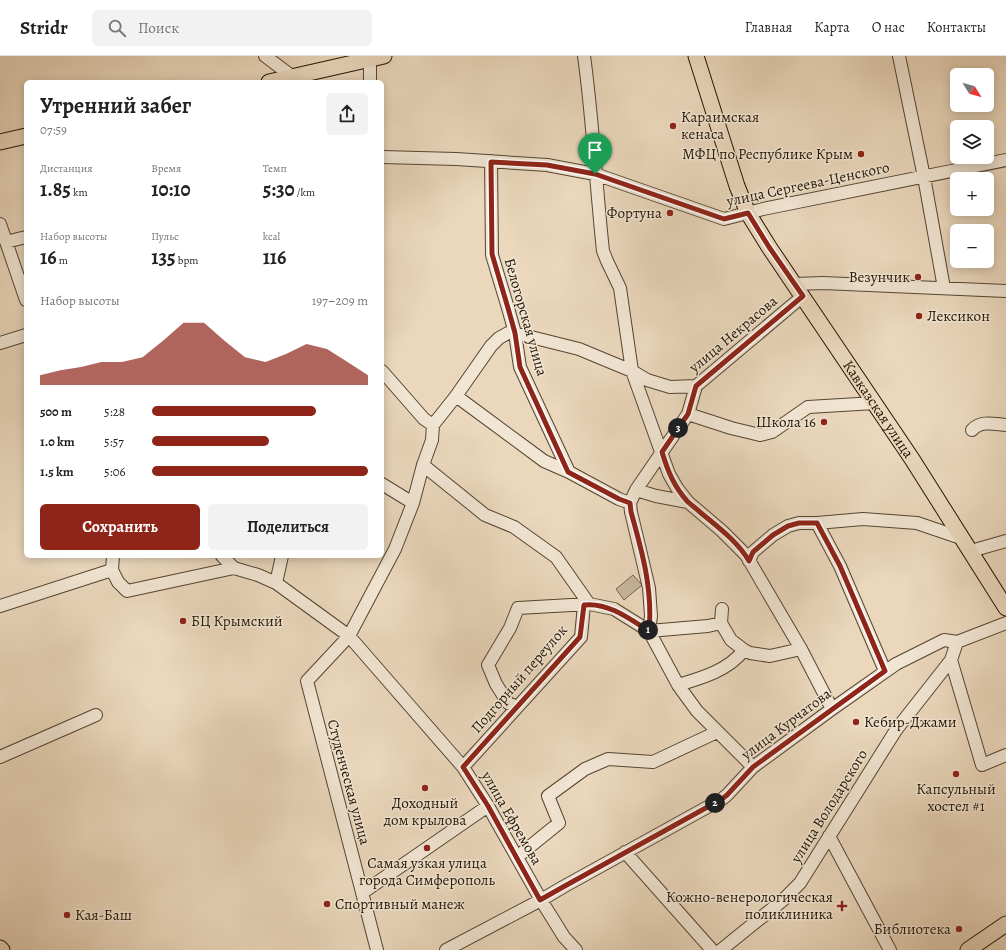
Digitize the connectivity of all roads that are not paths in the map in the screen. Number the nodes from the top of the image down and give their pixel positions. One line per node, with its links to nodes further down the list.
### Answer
1 (265, 56): 6 (street)
2 (584, 56): 14 (street)
3 (696, 56): 16 (main road, Кавказская улица)
4 (899, 56): 15 (street)
5 (375, 57): 6 (main road); 8 (street)
6 (293, 76): 7 (main road)
7 (277, 80)
8 (370, 80)
9 (24, 136): 10 (main road)
10 (0, 142)
11 (384, 157): 13 (street, улица Сергеева-Ценского)
12 (1006, 160): 15 (street, улица Сергеева-Ценского)
13 (491, 162): 14 (street, улица Сергеева-Ценского); 24 (street, Белогорская улица)
14 (595, 174): 16 (street, улица Сергеева-Ценского); 27 (street)
15 (924, 177): 16 (street, улица Сергеева-Ценского); 20 (street)
16 (748, 213): 21 (main road, Кавказская улица)
17 (0, 224): 19 (street)
18 (24, 238): 19 (street)
19 (6, 242): 23 (street)
20 (944, 288): 21 (street); 22 (street)
21 (799, 290): 29 (street, улица Некрасова); 31 (main road, Кавказская улица)
22 (1006, 291)
23 (24, 294)
24 (515, 333): 27 (street); 30 (street); 38 (street, Белогорская улица)
25 (24, 336): 26 (street)
26 (0, 343)
27 (632, 371): 29 (street); 36 (street)
28 (384, 373): 33 (street)
29 (696, 386): 32 (street, улица Некрасова)
30 (456, 396): 33 (street); 38 (street)
31 (875, 403): 32 (street); 46 (main road, Кавказская улица)
32 (688, 414): 36 (street, улица Некрасова)
33 (434, 425): 37 (street)
34 (1006, 425): 35 (street)
35 (972, 430)
36 (662, 452): 40 (street, улица Некрасова); 41 (street)
37 (423, 465): 42 (street); 54 (street)
38 (568, 472): 43 (street)
39 (384, 485): 42 (street)
40 (636, 490): 41 (street); 43 (street, улица Некрасова)
41 (688, 502): 50 (street)
42 (413, 503): 61 (street)
43 (630, 503): 60 (street)
44 (817, 523): 46 (street); 50 (street); 66 (street)
45 (1006, 541): 46 (street)
46 (967, 545): 56 (main road, Кавказская улица)
47 (113, 558): 52 (street)
48 (224, 558): 51 (street)
49 (282, 558): 53 (street)
50 (749, 561): 63 (street)
51 (234, 568): 52 (street); 53 (street, улица Ефремова)
52 (112, 570): 55 (street)
53 (276, 583): 61 (street, улица Ефремова)
54 (586, 605): 60 (street); 68 (street, Подгорный переулок); 68 (street)
55 (0, 606)
56 (1006, 608)
57 (722, 609): 58 (street)
58 (721, 623): 60 (street); 64 (street)
59 (1006, 623): 62 (street, улица Курчатова)
60 (649, 631): 67 (street)
61 (349, 636): 74 (street, улица Ефремова); 80 (street, Студенческая улица)
62 (957, 642): 65 (street, улица Володарского); 66 (street, улица Курчатова)
63 (801, 649): 64 (street); 69 (street)
64 (744, 650): 67 (street)
65 (951, 660): 72 (street); 77 (street, улица Володарского)
66 (885, 671): 69 (street, улица Курчатова)
67 (678, 685): 71 (street)
68 (517, 707): 74 (street, Подгорный переулок)
69 (832, 709): 75 (street, улица Курчатова)
70 (96, 715): 73 (street)
71 (717, 732): 75 (street); 79 (street)
72 (1006, 755)
73 (0, 757)
74 (463, 767): 76 (street, улица Ефремова)
75 (753, 767): 78 (street, улица Курчатова)
76 (488, 806): 79 (street, улица Ефремова); 80 (street)
77 (829, 836): 89 (street, улица Володарского); 90 (street)
78 (624, 852): 81 (street, улица Курчатова); 88 (street)
79 (517, 858): 81 (street, улица Ефремова)
80 (362, 893): 86 (street, Студенческая улица)
81 (540, 900): 84 (street, улица Ефремова); 87 (street, улица Курчатова)
82 (1006, 924): 91 (main road)
83 (0, 948): 85 (main road)
84 (574, 949)
85 (2, 950)
86 (377, 950)
87 (446, 950)
88 (712, 950)
89 (721, 950)
90 (890, 950)
91 (968, 950)

